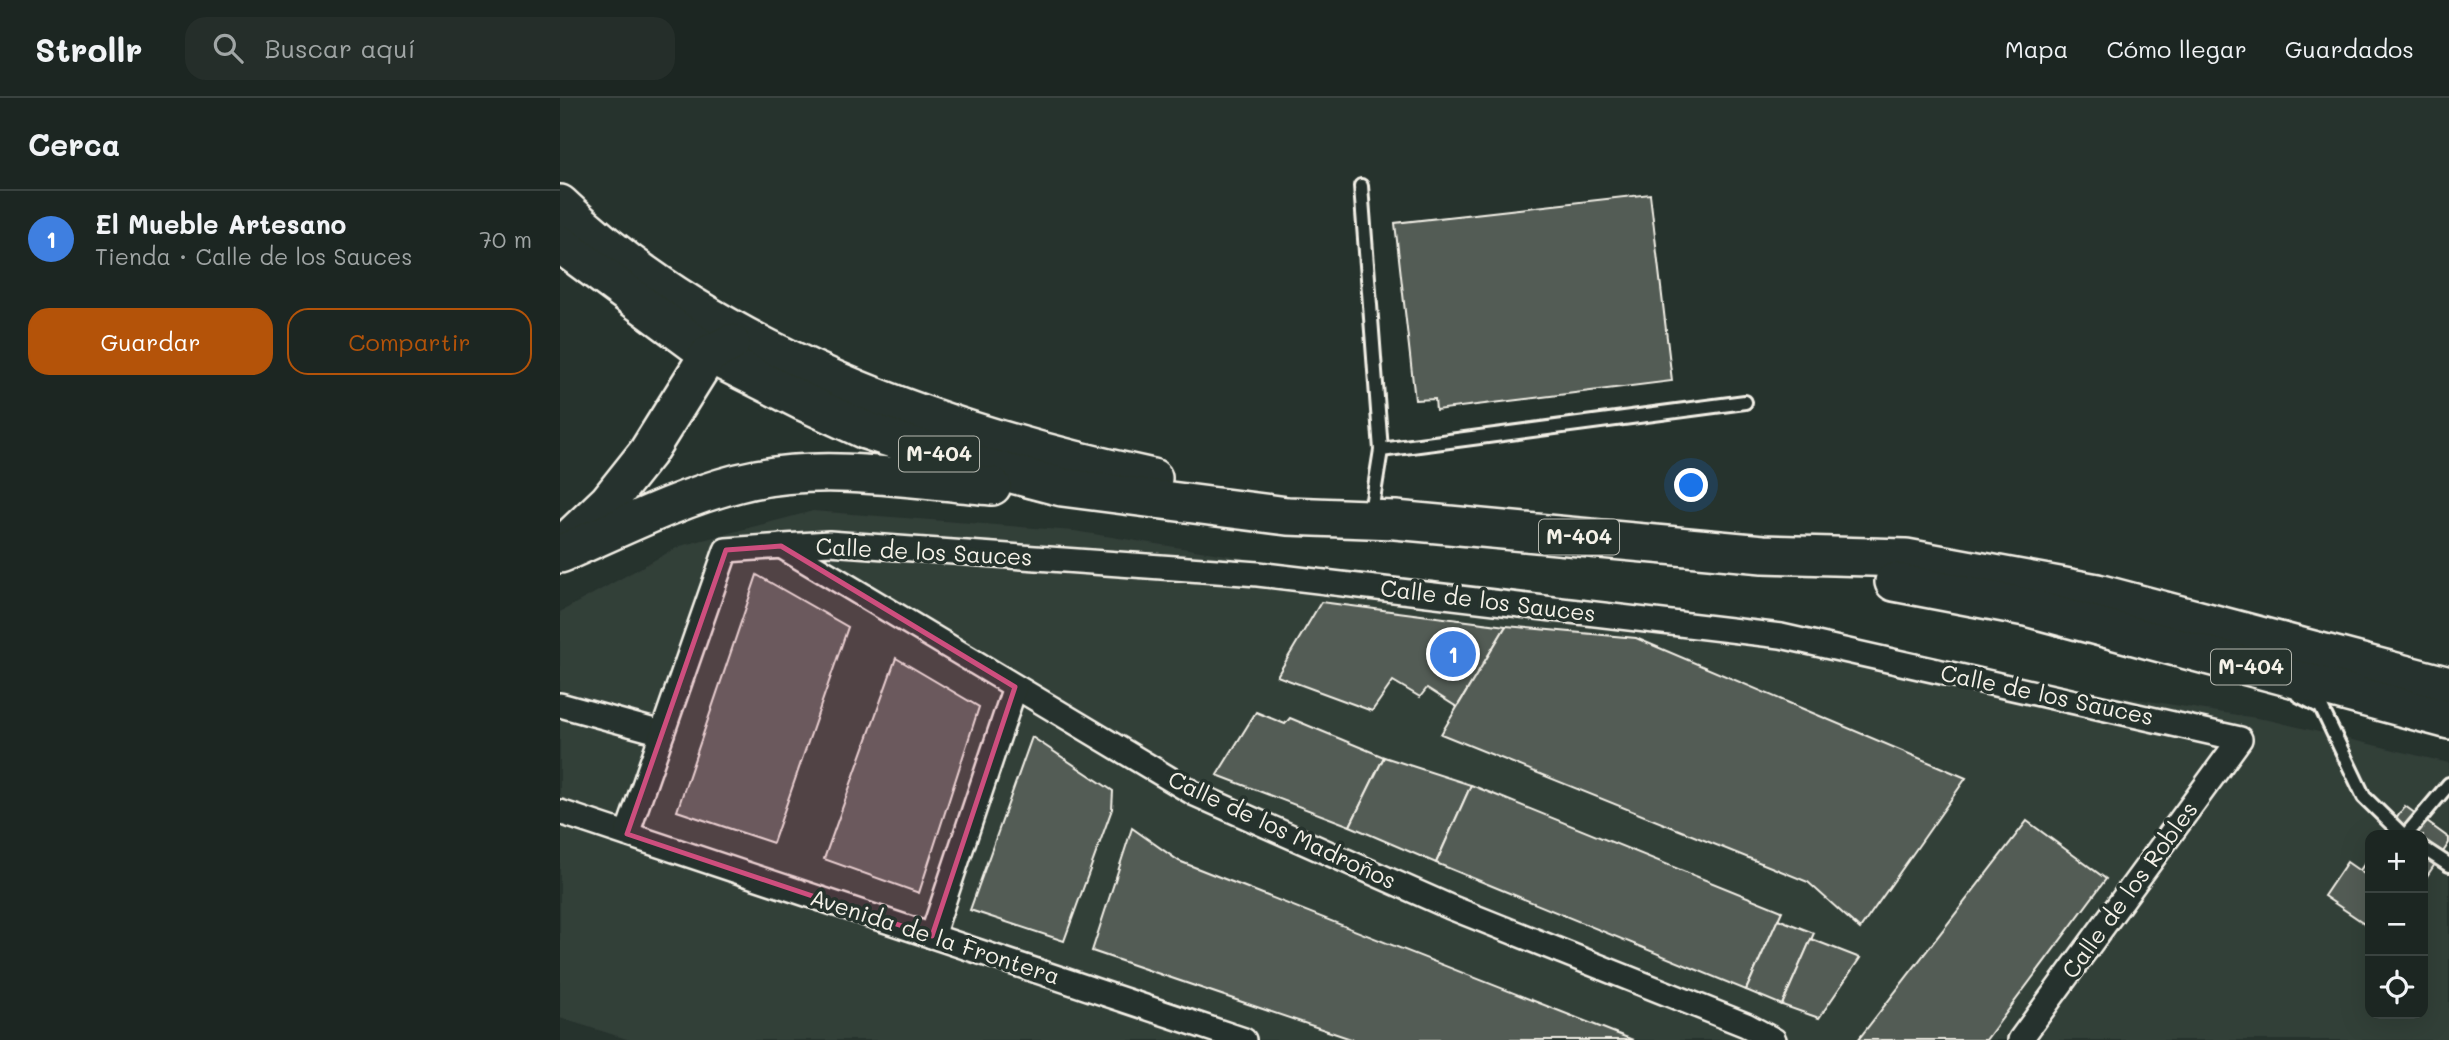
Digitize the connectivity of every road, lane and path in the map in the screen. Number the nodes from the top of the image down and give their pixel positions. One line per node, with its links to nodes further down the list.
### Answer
1 (1361, 186): 8 (lane)
2 (560, 204): 4 (main road, M-404)
3 (560, 244): 6 (main road, M-404)
4 (698, 307): 5 (main road, M-404); 6 (main road)
5 (766, 345): 6 (main road); 10 (main road, M-404)
6 (709, 354): 9 (main road, M-404); 12 (main road)
7 (1745, 402): 8 (lane)
8 (1381, 450): 10 (lane)
9 (1184, 503): 10 (main road, M-404); 13 (main road)
10 (1383, 516): 14 (main road, M-404)
11 (781, 546): 19 (street, Calle de los Madroños); 22 (street, Calle de los Sauces); 23 (street, Calle de los Sauces)
12 (560, 548)
13 (560, 554)
14 (1763, 554): 15 (main road, M-404); 16 (main road, M-404)
15 (2053, 614): 21 (main road, M-404); 26 (lane)
16 (2305, 648): 17 (lane); 18 (main road, M-404)
17 (2351, 676)
18 (2449, 686)
19 (1015, 687): 31 (street); 33 (street, Calle de los Madroños)
20 (560, 705): 22 (street)
21 (2449, 720)
22 (662, 733): 28 (street)
23 (2240, 739): 34 (street, Calle de los Robles)
24 (2449, 784): 27 (lane)
25 (560, 812): 28 (street, Avenida de la Frontera)
26 (2399, 830)
27 (2408, 830)
28 (627, 834): 31 (street, Avenida de la Frontera)
29 (2428, 851): 30 (lane)
30 (2449, 865)
31 (932, 936): 32 (street, Avenida de la Frontera)
32 (1244, 1040)
33 (1774, 1040)
34 (2020, 1040)

